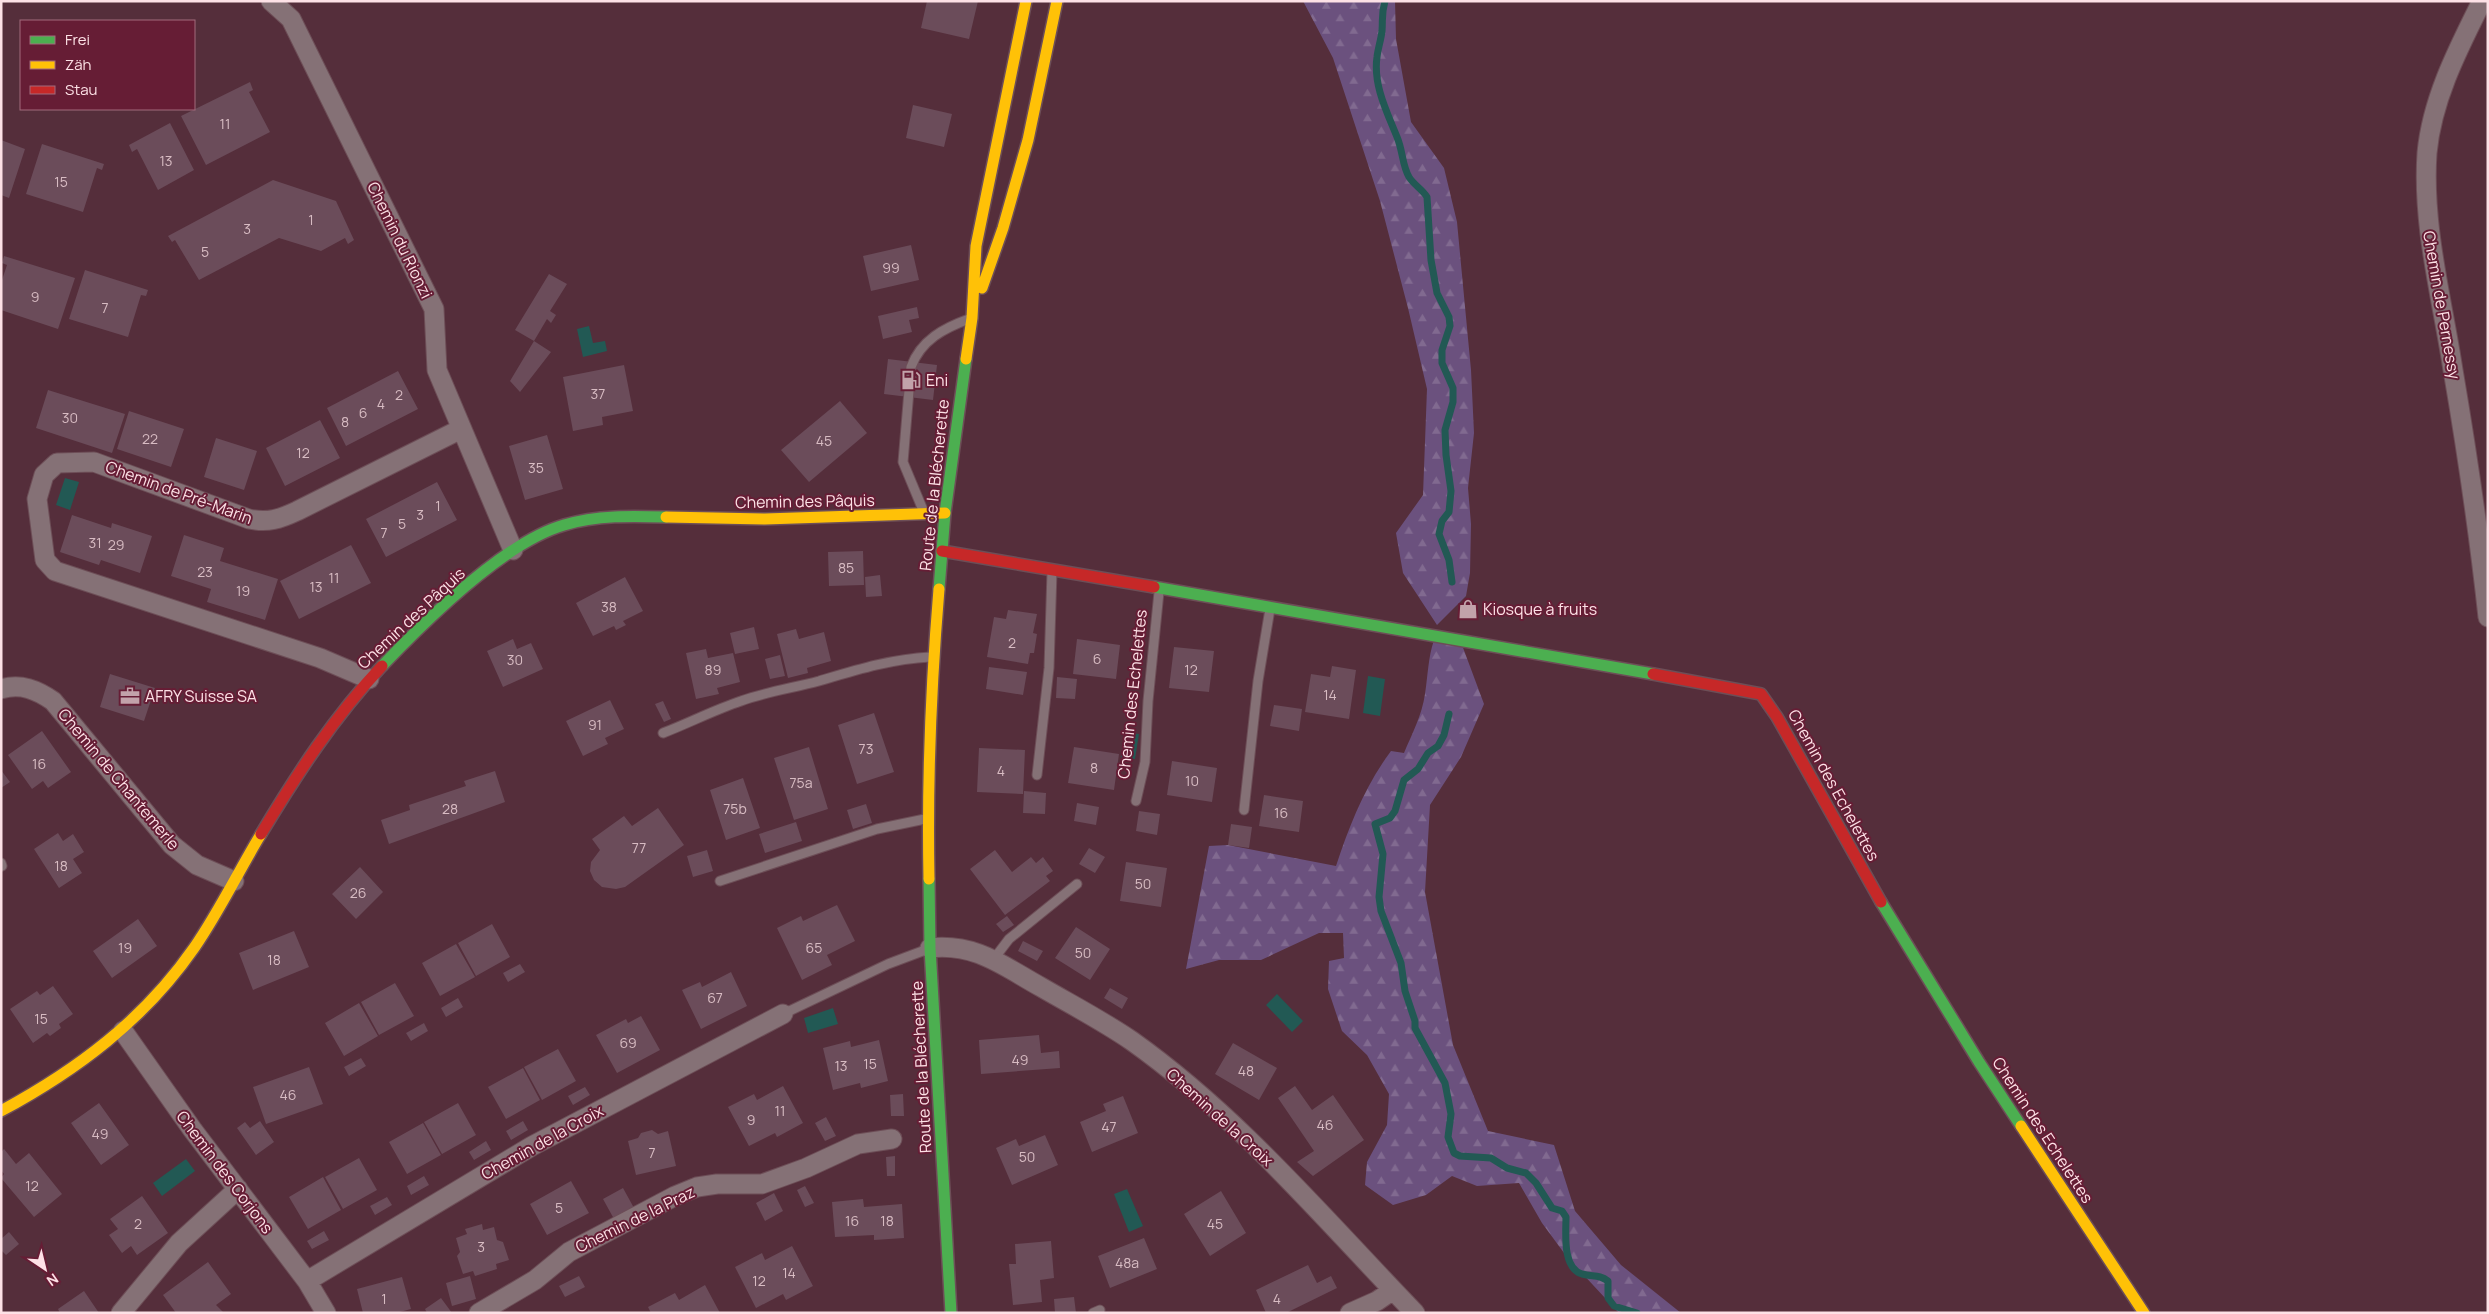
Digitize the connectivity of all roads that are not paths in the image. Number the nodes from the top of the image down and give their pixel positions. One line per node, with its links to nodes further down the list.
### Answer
1 (271, 1): 6 (street, Chemin du Rionzi)
2 (1026, 1): 5 (street, Route de la Blécherette)
3 (1057, 1): 5 (street, Route de la Blécherette)
4 (2482, 1): 14 (street, Chemin de Pernessy)
5 (972, 318): 7 (street, Route de la Blécherette); 8 (lane)
6 (461, 428): 9 (street, Chemin du Rionzi); 16 (street, Chemin de Pré-Marin)
7 (945, 512): 8 (street, Chemin des Pâquis); 10 (street, Route de la Blécherette)
8 (925, 514): 9 (street, Chemin des Pâquis)
9 (513, 550): 16 (street, Chemin des Pâquis)
10 (942, 551): 11 (street, Chemin des Echelettes); 15 (street, Route de la Blécherette)
11 (1052, 571): 12 (street, Chemin des Echelettes); 19 (lane)
12 (1159, 589): 13 (street, Chemin des Echelettes); 20 (lane, Chemin des Echelettes)
13 (1270, 608): 21 (lane); 41 (street, Chemin des Echelettes)
14 (2488, 617)
15 (933, 657): 18 (lane); 22 (street, Route de la Blécherette)
16 (369, 679): 23 (street, Chemin des Pâquis)
17 (1, 689): 23 (street, Chemin de Chantemerle)
18 (663, 733)
19 (1037, 775)
20 (1136, 801)
21 (1244, 810)
22 (928, 819): 24 (lane); 26 (street, Route de la Blécherette)
23 (234, 881): 29 (street, Chemin des Pâquis)
24 (720, 881)
25 (1077, 884): 27 (lane)
26 (930, 948): 27 (street, Chemin de la Croix); 28 (lane); 38 (street, Route de la Blécherette)
27 (993, 960): 34 (street, Chemin de la Croix)
28 (783, 1014): 33 (street, Chemin de la Croix)
29 (123, 1031): 30 (street, Chemin des Pâquis); 32 (street, Chemin des Corjons)
30 (1, 1111)
31 (892, 1139): 37 (street, Chemin de la Praz)
32 (238, 1189): 33 (street, Chemin des Corjons); 35 (street)
33 (307, 1281): 36 (street, Chemin des Corjons)
34 (1393, 1290): 39 (street); 40 (street, Chemin de la Croix)
35 (121, 1313)
36 (326, 1313)
37 (479, 1313)
38 (951, 1313)
39 (1350, 1313)
40 (1415, 1313)
41 (2144, 1313)

